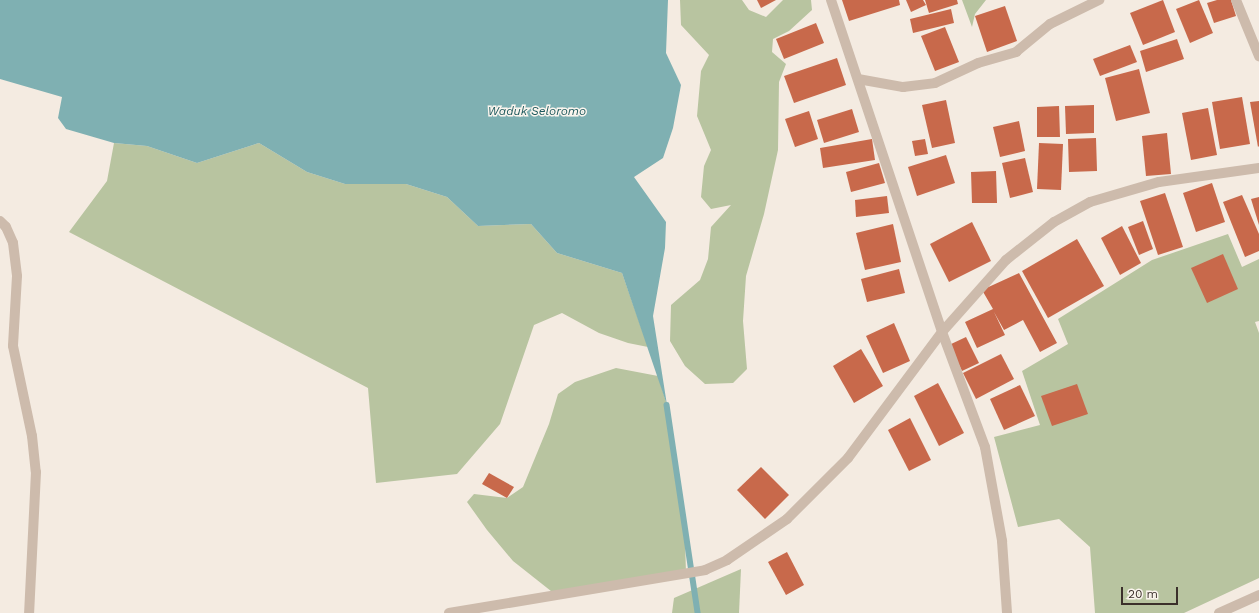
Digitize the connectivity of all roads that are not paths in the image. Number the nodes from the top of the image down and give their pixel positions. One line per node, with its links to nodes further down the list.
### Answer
1 (831, 0): 5 (street)
2 (1099, 0): 5 (street)
3 (1236, 0): 4 (street)
4 (1259, 56)
5 (858, 79): 8 (street)
6 (1259, 168): 8 (street)
7 (0, 221): 10 (street)
8 (942, 332): 11 (street); 12 (street)
9 (1259, 595): 13 (street)
10 (29, 613)
11 (449, 613)
12 (1007, 613)
13 (1219, 613)

